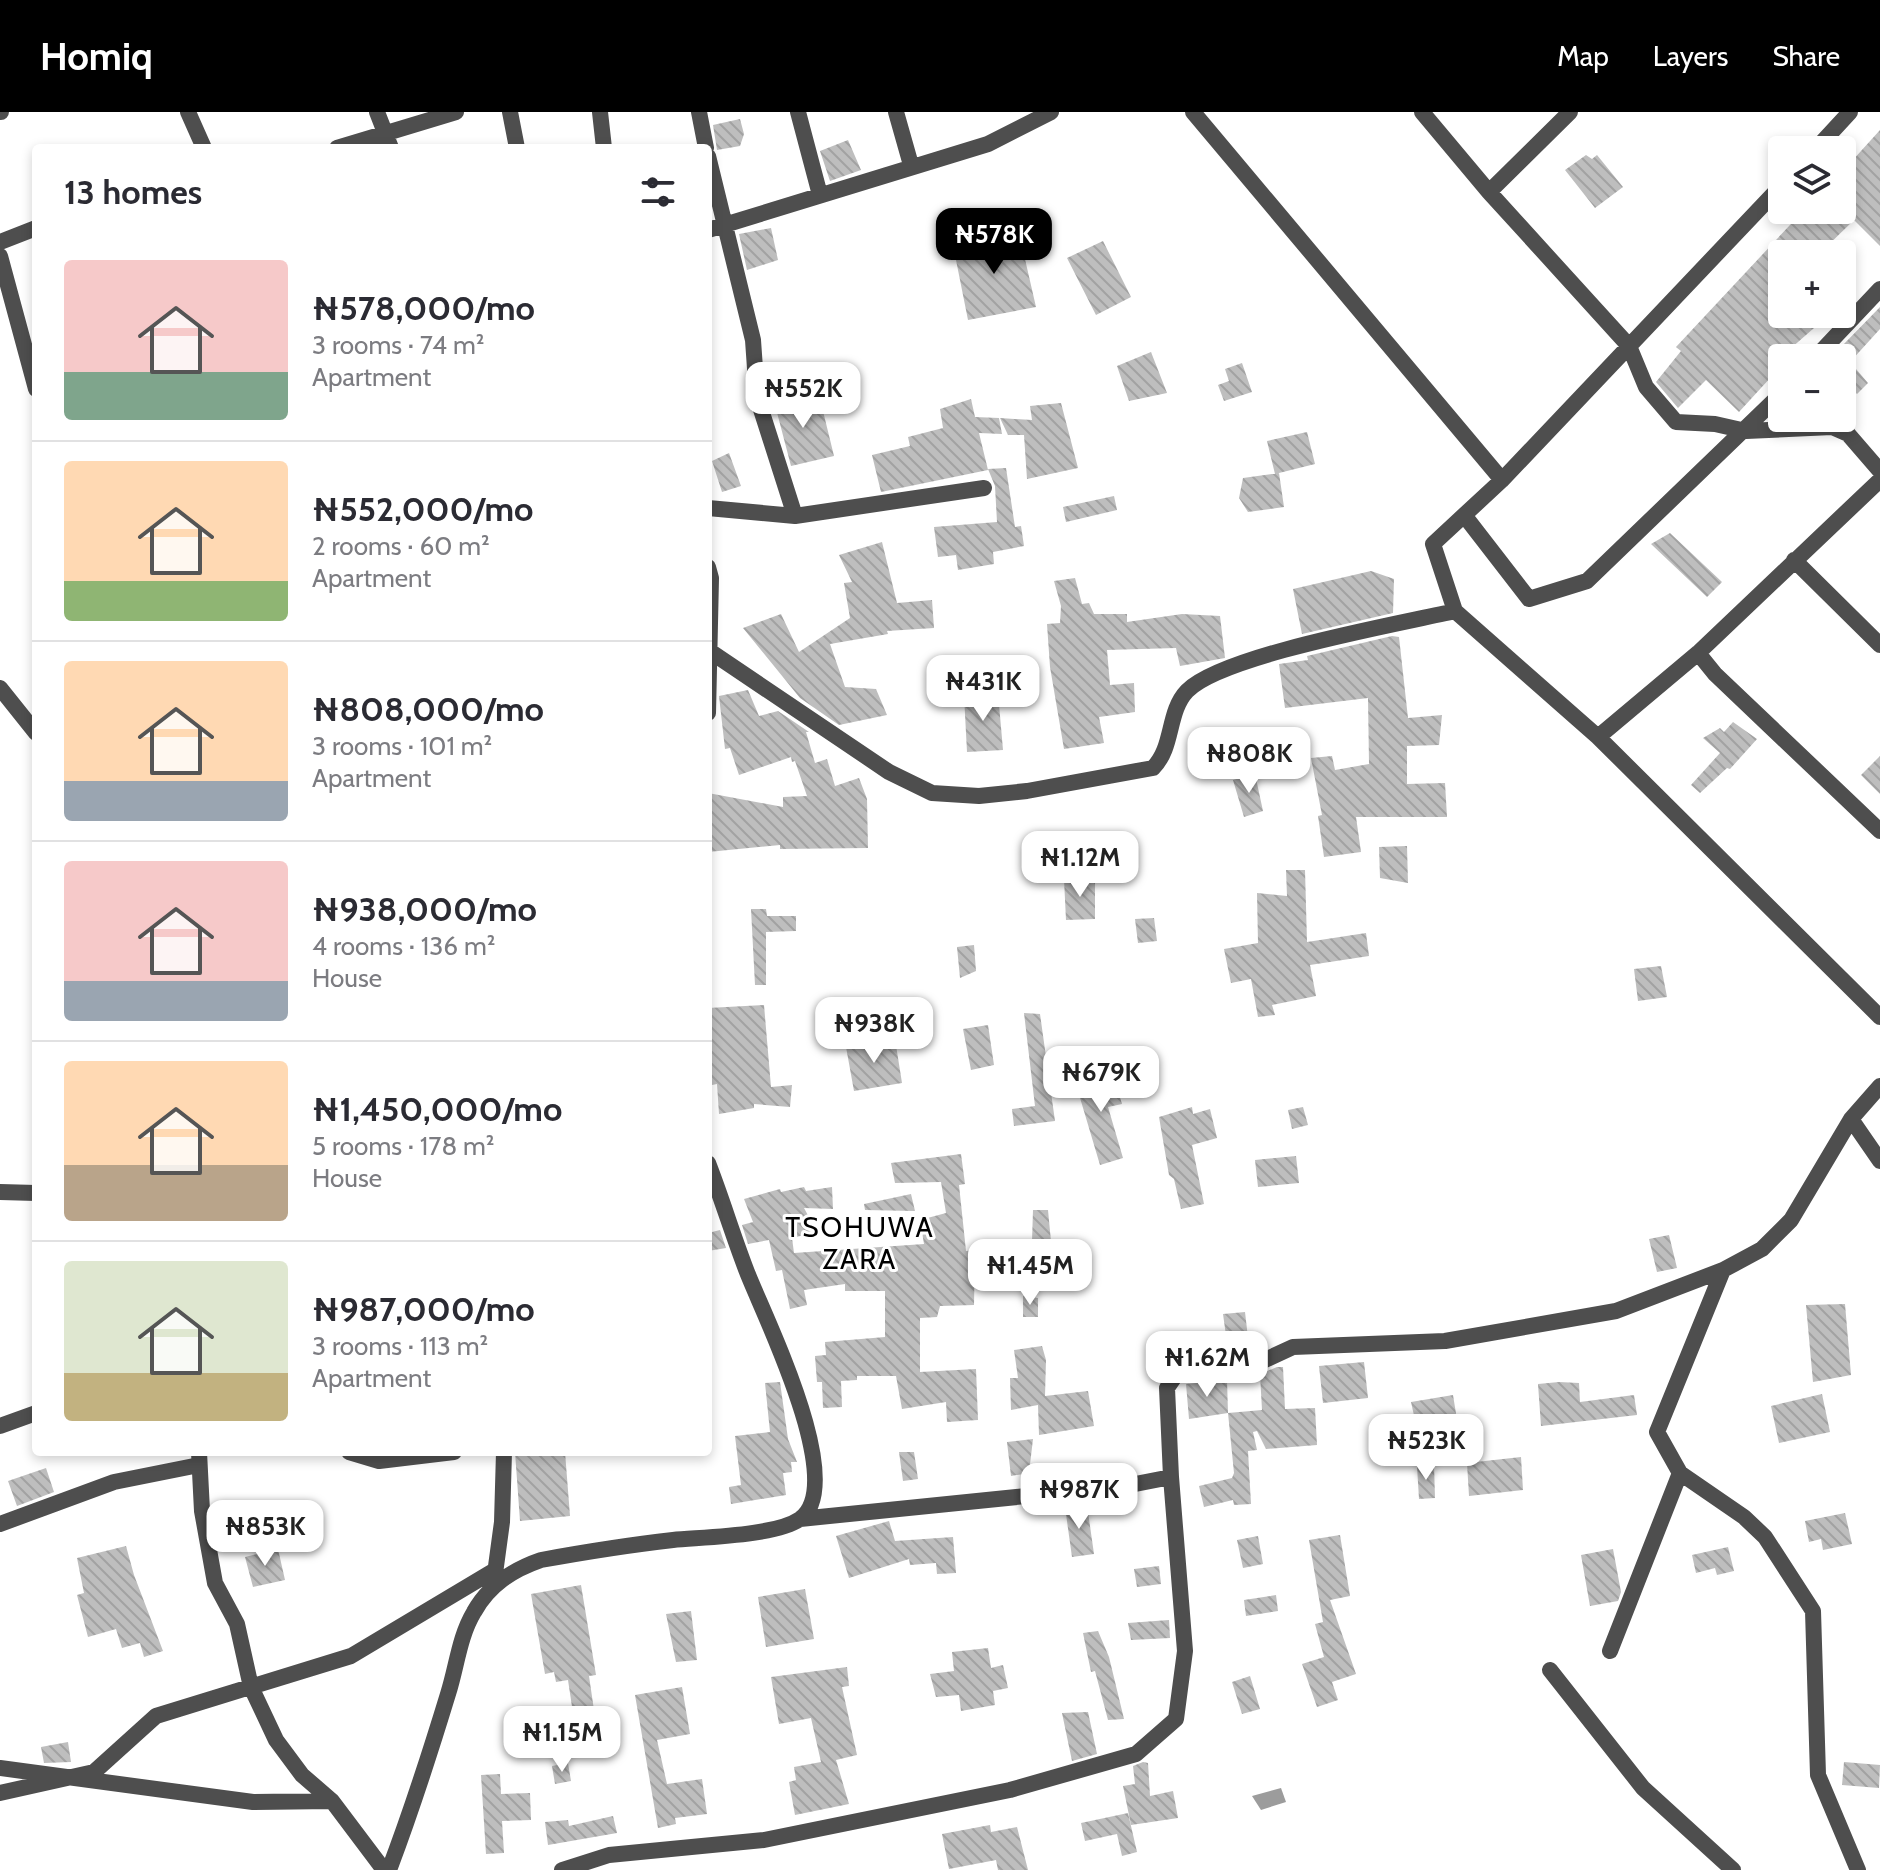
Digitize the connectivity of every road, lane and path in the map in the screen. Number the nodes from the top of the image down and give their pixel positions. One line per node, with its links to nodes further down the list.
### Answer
1 (188, 112): 16 (street)
2 (377, 112): 15 (street)
3 (456, 112): 15 (street)
4 (510, 112): 18 (street)
5 (600, 112): 19 (street)
6 (699, 112): 20 (street)
7 (798, 112): 24 (street)
8 (896, 112): 21 (street)
9 (1051, 112): 21 (street)
10 (1193, 112): 38 (street)
11 (1422, 112): 23 (street)
12 (1570, 112): 23 (street)
13 (1850, 112): 14 (street)
14 (1828, 136)
15 (388, 140): 17 (street)
16 (202, 144)
17 (362, 144)
18 (516, 144)
19 (604, 144)
20 (705, 144)
21 (911, 165): 24 (street)
22 (712, 192): 26 (street)
23 (1489, 192): 33 (street)
24 (820, 195): 26 (street)
25 (1768, 200): 33 (street)
26 (716, 228): 43 (street)
27 (32, 230): 28 (street)
28 (0, 242)
29 (0, 256): 31 (street)
30 (1880, 289): 32 (street)
31 (29, 332): 34 (street)
32 (1828, 344)
33 (1629, 346): 36 (street); 38 (street)
34 (32, 356)
35 (1768, 408): 36 (street)
36 (1746, 431): 37 (street); 42 (street)
37 (1876, 460)
38 (1502, 480): 42 (street)
39 (1880, 480): 44 (street)
40 (984, 488): 43 (street)
41 (712, 508): 43 (street)
42 (1464, 515): 45 (street)
43 (795, 516)
44 (1794, 560): 46 (street); 48 (street)
45 (1455, 611): 47 (street); 51 (street)
46 (1880, 645)
47 (712, 653)
48 (1698, 653): 51 (street); 52 (street)
49 (0, 688): 50 (street)
50 (32, 728)
51 (1598, 737): 53 (street)
52 (1880, 831)
53 (1880, 1017)
54 (1880, 1086): 55 (street)
55 (1851, 1119): 56 (street); 60 (street)
56 (1880, 1161)
57 (712, 1174): 69 (street)
58 (0, 1192): 59 (street)
59 (32, 1193)
60 (1723, 1270): 67 (street); 68 (street)
61 (32, 1414): 62 (street)
62 (0, 1426)
63 (362, 1456): 64 (street)
64 (421, 1456)
65 (504, 1456): 71 (street)
66 (199, 1459): 70 (street); 74 (street)
67 (1680, 1473): 72 (street); 82 (street)
68 (1171, 1477): 69 (street); 80 (street)
69 (800, 1519): 71 (street)
70 (0, 1524)
71 (494, 1578): 74 (street); 79 (street)
72 (1610, 1651)
73 (1550, 1670): 81 (street)
74 (251, 1687): 76 (street); 78 (street)
75 (0, 1768): 76 (street)
76 (79, 1778): 77 (street); 78 (street)
77 (0, 1793)
78 (332, 1801): 79 (street)
79 (387, 1870)
80 (562, 1870)
81 (1733, 1870)
82 (1858, 1870)

